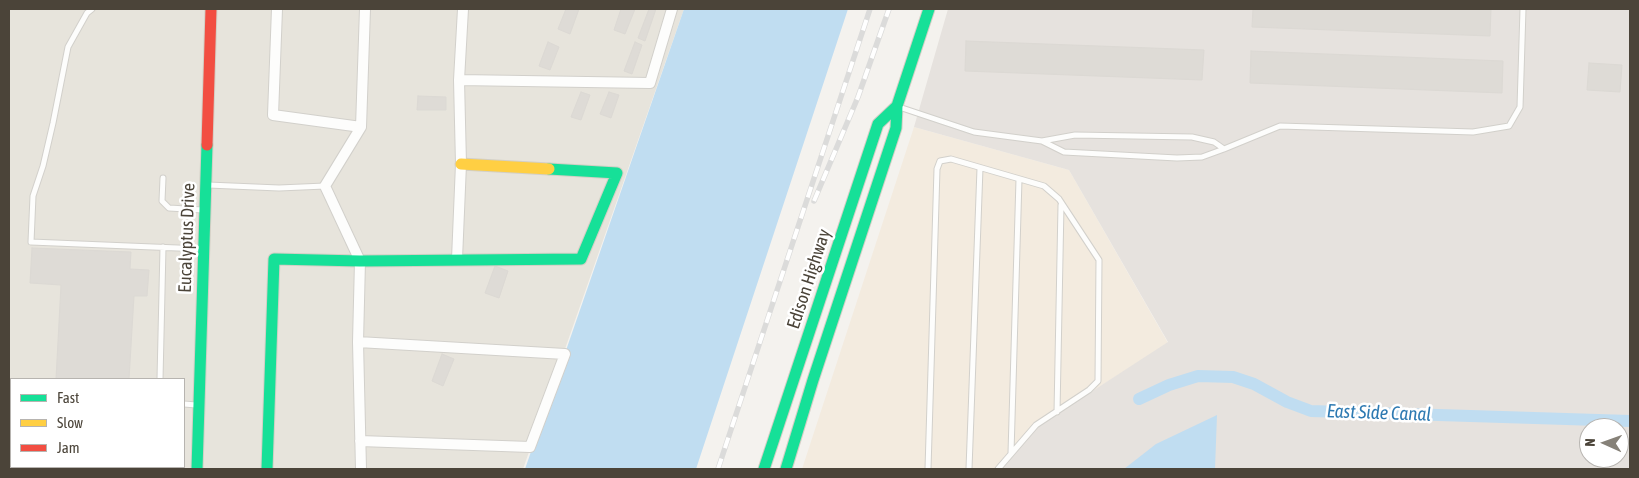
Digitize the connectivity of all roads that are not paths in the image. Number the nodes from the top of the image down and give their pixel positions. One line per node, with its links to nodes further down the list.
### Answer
1 (92, 9): 22 (lane)
2 (211, 9): 18 (street, Eucalyptus Drive)
3 (277, 9): 11 (street)
4 (365, 9): 11 (street)
5 (463, 9): 9 (street)
6 (672, 9): 9 (street)
7 (929, 9): 10 (street, Edison Highway)
8 (1524, 9): 13 (lane)
9 (459, 80): 14 (street)
10 (897, 106): 12 (lane); 36 (street, Edison Highway); 37 (street, Edison Highway)
11 (362, 127): 19 (street)
12 (1042, 141): 13 (lane); 13 (lane)
13 (1224, 149)
14 (460, 164): 24 (street); 24 (street)
15 (980, 168): 17 (lane); 38 (lane); 39 (lane)
16 (163, 178): 21 (lane)
17 (1019, 179): 20 (lane); 32 (lane)
18 (207, 185): 19 (lane); 21 (street, Eucalyptus Drive)
19 (325, 186): 25 (street)
20 (1061, 204): 30 (lane); 30 (lane)
21 (206, 211): 23 (street, Eucalyptus Drive)
22 (164, 247): 23 (lane); 27 (lane)
23 (205, 250): 29 (street, Eucalyptus Drive)
24 (457, 259): 25 (street)
25 (360, 261): 26 (street); 34 (street)
26 (358, 342): 31 (street); 31 (street)
27 (160, 378)
28 (185, 404): 29 (lane)
29 (199, 405): 33 (street, Eucalyptus Drive)
30 (1057, 412): 32 (lane)
31 (360, 441): 35 (street)
32 (1011, 454): 40 (lane)
33 (197, 469)
34 (267, 469)
35 (361, 469)
36 (764, 469)
37 (786, 469)
38 (928, 469)
39 (969, 469)
40 (998, 469)

